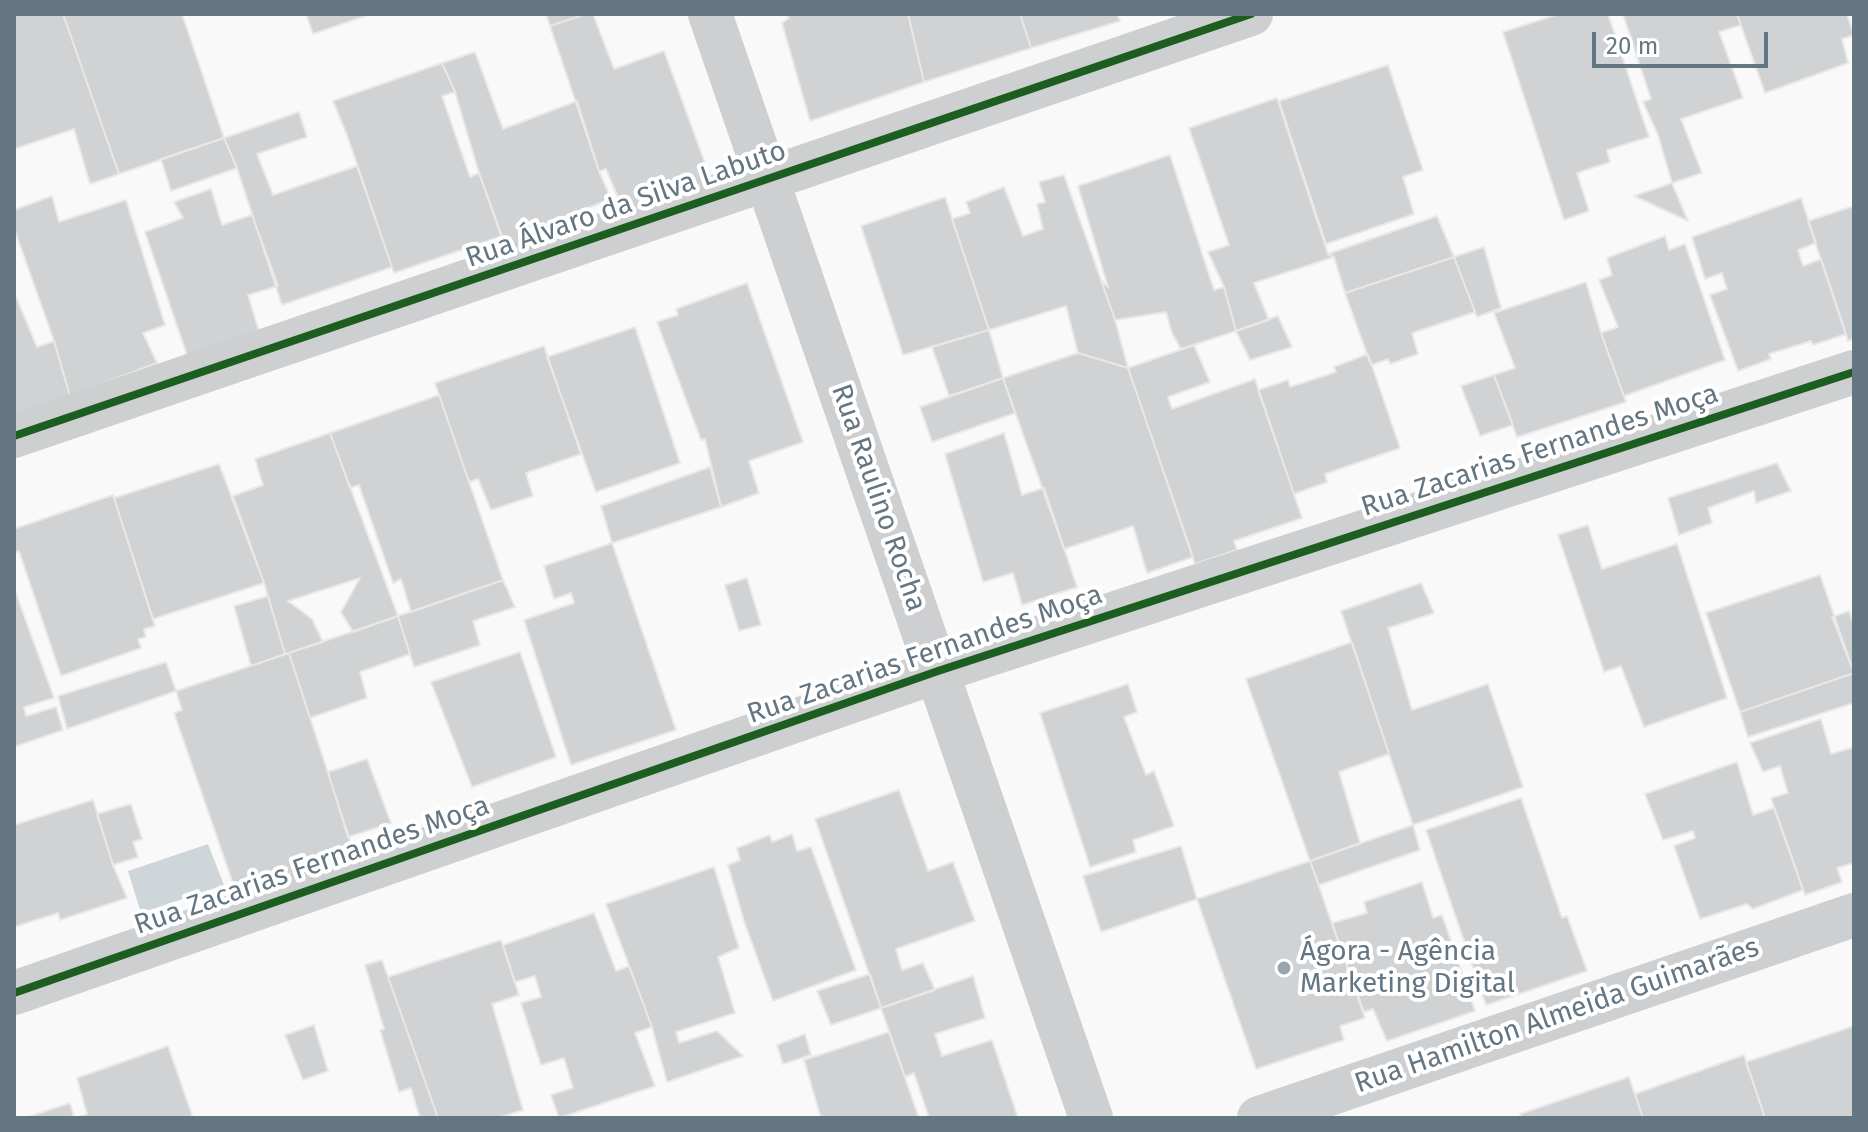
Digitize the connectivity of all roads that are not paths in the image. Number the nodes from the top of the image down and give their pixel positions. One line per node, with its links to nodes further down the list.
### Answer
1 (710, 14): 3 (street, Rua Raulino Rocha)
2 (1251, 14): 3 (street, Rua Álvaro da Silva Labuto)
3 (767, 180): 5 (street, Rua Álvaro da Silva Labuto); 6 (street, Rua Raulino Rocha)
4 (1854, 372): 6 (street, Rua Zacarias Fernandes Moça)
5 (14, 436)
6 (938, 671): 8 (street, Rua Zacarias Fernandes Moça); 9 (street, Rua Raulino Rocha)
7 (1854, 915): 10 (street, Rua Hamilton Almeida Guimarães)
8 (14, 993)
9 (1091, 1118)
10 (1259, 1118)

